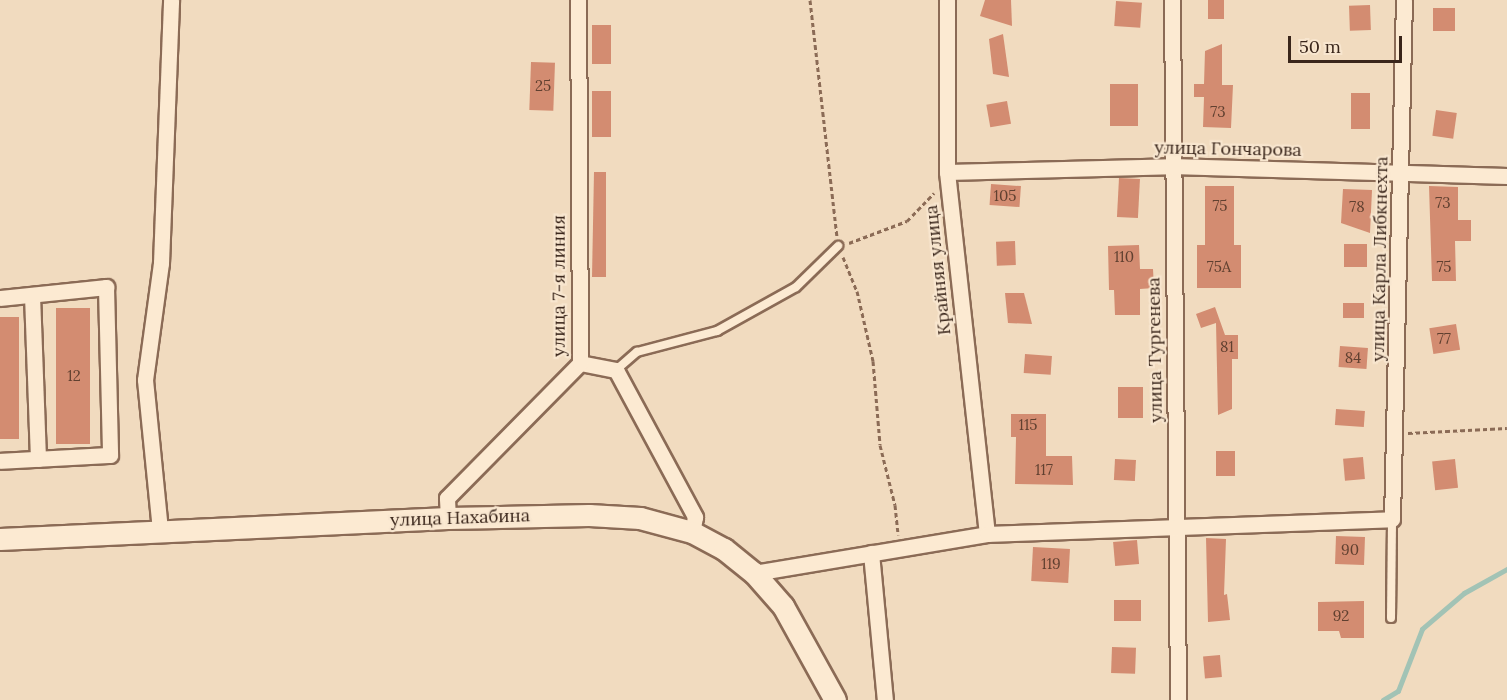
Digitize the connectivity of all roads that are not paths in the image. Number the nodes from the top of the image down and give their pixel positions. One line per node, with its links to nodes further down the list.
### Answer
1 (171, 0): 20 (street)
2 (578, 0): 13 (street, улица 7-я линия)
3 (947, 0): 7 (street, Крайняя улица)
4 (1172, 0): 6 (street, улица Тургенева)
5 (1404, 0): 8 (street, улица Карла Либкнехта)
6 (1171, 166): 7 (street, улица Гончарова); 8 (street, улица Гончарова); 19 (street, улица Тургенева)
7 (947, 172): 22 (street, Крайняя улица)
8 (1402, 173): 9 (street, улица Гончарова); 18 (street, улица Карла Либкнехта)
9 (1507, 176)
10 (838, 246): 14 (lane)
11 (32, 295): 12 (street); 15 (street); 15 (street)
12 (0, 298)
13 (580, 363): 14 (street); 17 (street, улица 7-я линия)
14 (616, 370): 21 (street)
15 (38, 459): 16 (street)
16 (0, 461)
17 (448, 518): 20 (main road, улица Нахабина); 21 (main road, улица Нахабина)
18 (1392, 519): 19 (street); 26 (lane)
19 (1178, 526): 22 (street); 29 (street, улица Тургенева)
20 (160, 530): 23 (main road, улица Нахабина)
21 (692, 532): 25 (main road, улица Нахабина)
22 (987, 534): 24 (street)
23 (0, 539)
24 (871, 553): 25 (street); 28 (street)
25 (754, 573): 27 (main road, улица Нахабина)
26 (1391, 618)
27 (835, 700)
28 (885, 700)
29 (1178, 700)

